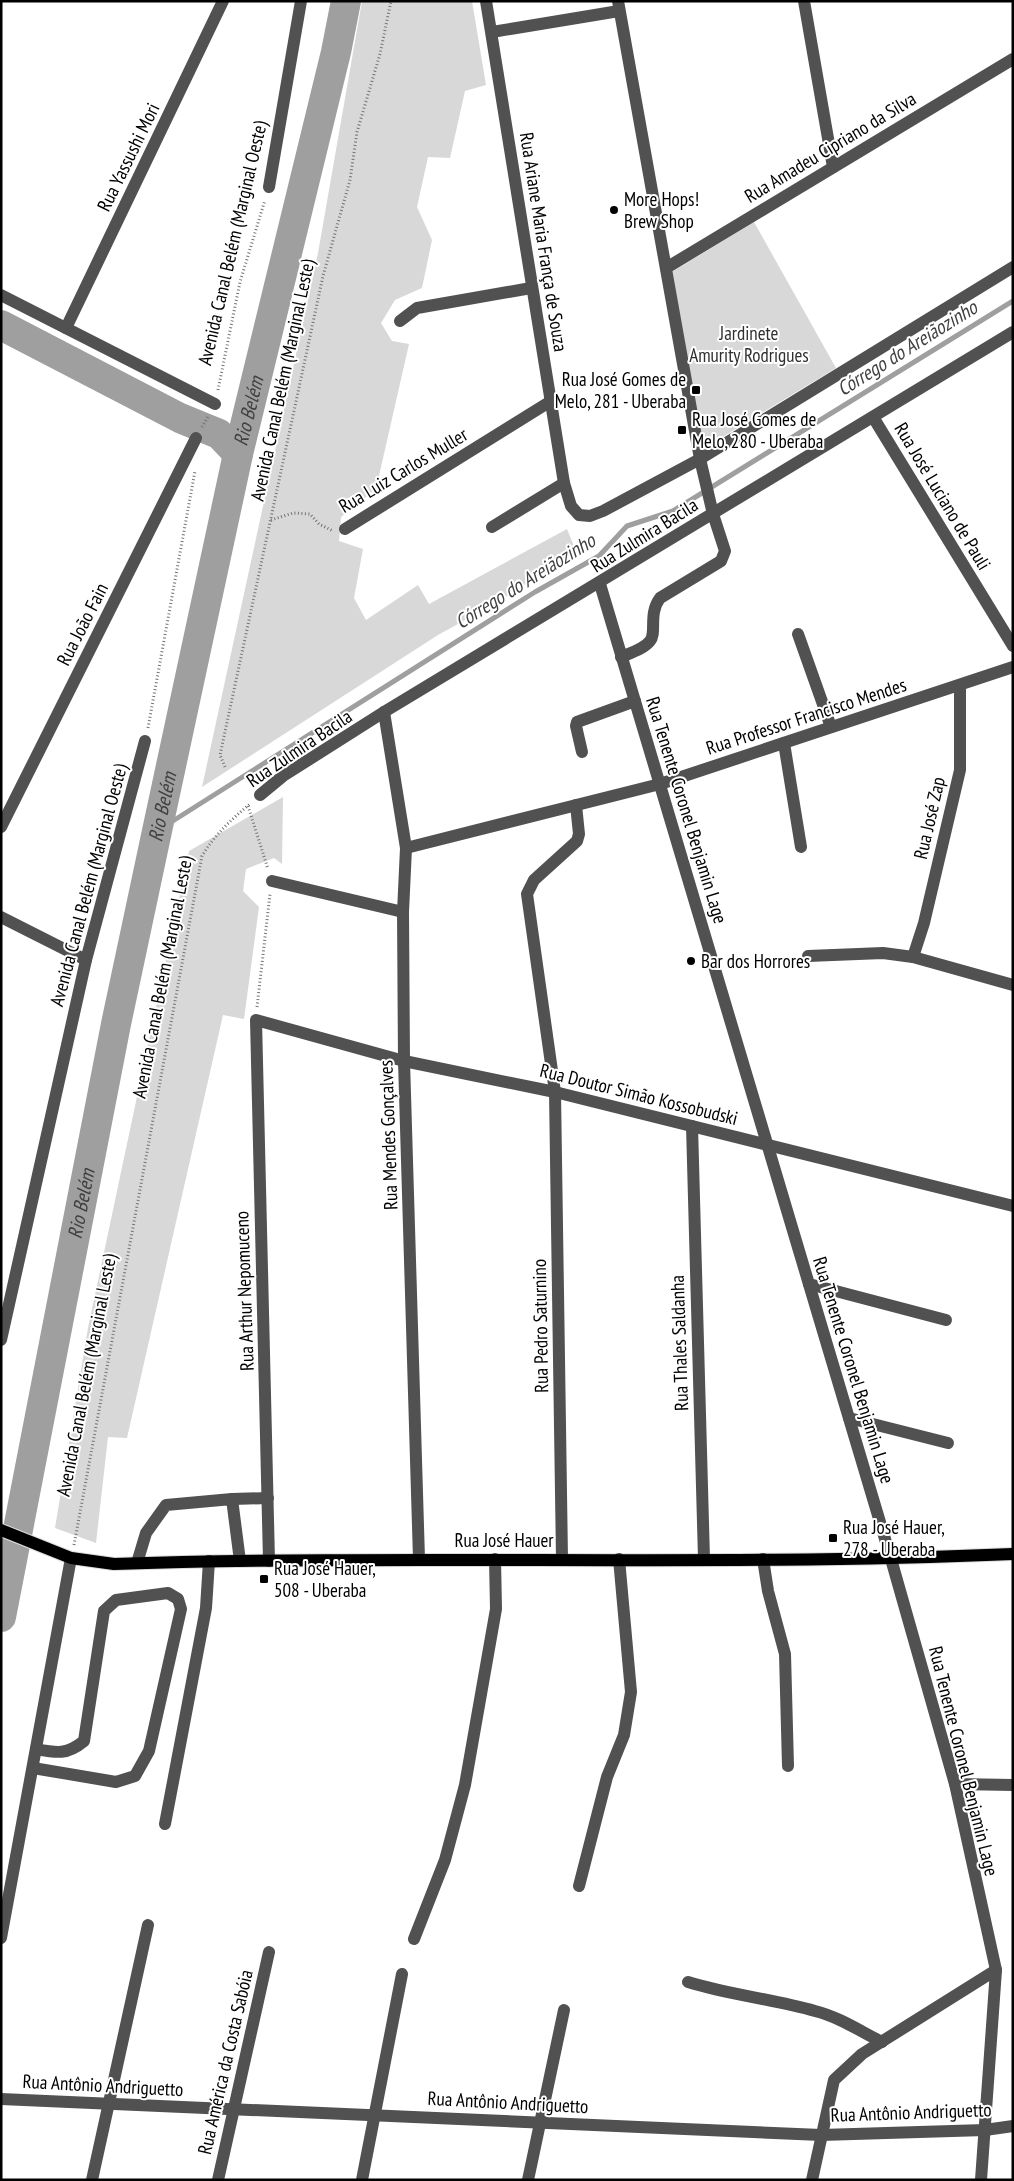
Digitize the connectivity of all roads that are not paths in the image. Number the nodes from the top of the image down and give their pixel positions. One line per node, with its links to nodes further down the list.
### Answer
1 (223, 1): 15 (street, Rua Yassushi Mori)
2 (301, 1): 9 (street, Avenida Canal Belém (Marginal Oeste))
3 (486, 1): 6 (street, Rua Ariane Maria França de Souza)
4 (804, 1): 8 (street)
5 (618, 6): 6 (street); 11 (street)
6 (492, 32): 12 (street, Rua Ariane Maria França de Souza)
7 (1013, 59): 8 (street, Rua Amadeu Cipriano da Silva)
8 (833, 167): 11 (street, Rua Amadeu Cipriano da Silva)
9 (269, 187)
10 (1013, 267): 21 (street, Rua Zulmira Bacila)
11 (666, 268): 21 (street)
12 (531, 288): 14 (street); 17 (street, Rua Ariane Maria França de Souza)
13 (1, 296): 15 (street)
14 (400, 321)
15 (66, 328): 18 (street)
16 (1013, 332): 19 (street, Rua Zulmira Bacila)
17 (551, 402): 22 (street, Rua Ariane Maria França de Souza); 26 (street, Rua Luiz Carlos Muller)
18 (215, 404)
19 (873, 417): 23 (street, Rua Zulmira Bacila); 29 (street, Rua José Luciano de Pauli)
20 (196, 438): 42 (street, Rua João Fain)
21 (700, 459): 23 (street); 24 (street, Rua Zulmira Bacila)
22 (564, 483): 24 (street, Rua Ariane Maria França de Souza); 25 (street)
23 (713, 514): 27 (street, Rua Zulmira Bacila); 30 (street)
24 (579, 515)
25 (492, 528)
26 (346, 529)
27 (600, 584): 30 (street, Rua Tenente Coronel Benjamin Lage); 34 (street, Rua Zulmira Bacila)
28 (798, 634): 35 (street)
29 (1013, 646)
30 (622, 657): 33 (street, Rua Tenente Coronel Benjamin Lage)
31 (1013, 667): 32 (street, Rua Professor Francisco Mendes)
32 (960, 685): 35 (street, Rua Professor Francisco Mendes); 49 (street, Rua José Zap)
33 (635, 701): 38 (street); 39 (street, Rua Tenente Coronel Benjamin Lage)
34 (384, 712): 40 (street, Rua Zulmira Bacila); 44 (street, Rua Mendes Gonçalves)
35 (831, 728): 37 (street, Rua Professor Francisco Mendes)
36 (146, 741): 50 (street, Avenida Canal Belém (Marginal Oeste))
37 (784, 743): 39 (street, Rua Professor Francisco Mendes); 43 (street)
38 (582, 752)
39 (660, 784): 41 (street, Rua Professor Francisco Mendes); 56 (street, Rua Tenente Coronel Benjamin Lage)
40 (260, 795)
41 (576, 805): 44 (street, Rua Professor Francisco Mendes); 54 (street, Rua Pedro Saturnino)
42 (1, 827)
43 (801, 847)
44 (406, 848): 46 (street, Rua Mendes Gonçalves)
45 (272, 881): 46 (street)
46 (403, 912): 53 (street, Rua Mendes Gonçalves)
47 (1, 917): 50 (street)
48 (808, 956): 49 (street)
49 (913, 958): 51 (street)
50 (86, 960): 60 (street, Avenida Canal Belém (Marginal Oeste))
51 (1013, 985)
52 (256, 1020): 53 (street, Rua Doutor Simão Kossobudski); 63 (street, Rua Arthur Nepomuceno)
53 (404, 1060): 54 (street, Rua Doutor Simão Kossobudski); 68 (street, Rua Mendes Gonçalves)
54 (555, 1092): 55 (street, Rua Doutor Simão Kossobudski); 70 (street, Rua Pedro Saturnino)
55 (692, 1126): 56 (street, Rua Doutor Simão Kossobudski); 72 (street, Rua Thales Saldanha)
56 (767, 1145): 57 (street, Rua Doutor Simão Kossobudski); 58 (street, Rua Tenente Coronel Benjamin Lage)
57 (1013, 1206)
58 (809, 1284): 59 (street); 61 (street, Rua Tenente Coronel Benjamin Lage)
59 (946, 1320)
60 (1, 1340)
61 (849, 1418): 62 (street); 74 (street, Rua Tenente Coronel Benjamin Lage)
62 (948, 1443)
63 (268, 1498): 64 (street); 77 (street, Rua Arthur Nepomuceno)
64 (232, 1499): 76 (street); 78 (street)
65 (1, 1530): 67 (main road, Rua José Hauer)
66 (1013, 1554): 74 (main road, Rua José Hauer)
67 (71, 1558): 78 (main road, Rua José Hauer); 79 (street)
68 (419, 1559): 69 (main road, Rua José Hauer); 77 (main road, Rua José Hauer)
69 (495, 1559): 70 (main road, Rua José Hauer); 88 (street)
70 (562, 1559): 71 (main road, Rua José Hauer)
71 (619, 1559): 72 (main road, Rua José Hauer); 85 (street)
72 (704, 1559): 73 (main road, Rua José Hauer)
73 (763, 1559): 74 (main road, Rua José Hauer); 80 (street)
74 (891, 1559): 82 (street, Rua Tenente Coronel Benjamin Lage)
75 (209, 1561): 76 (main road, Rua José Hauer); 78 (main road, Rua José Hauer); 84 (street)
76 (240, 1561): 77 (main road, Rua José Hauer)
77 (269, 1561)
78 (137, 1563)
79 (36, 1749): 81 (street); 81 (street)
80 (788, 1766)
81 (33, 1768): 87 (street)
82 (955, 1784): 83 (street); 90 (street, Rua Tenente Coronel Benjamin Lage)
83 (1013, 1785)
84 (165, 1824)
85 (579, 1886)
86 (148, 1925): 96 (street)
87 (1, 1938)
88 (414, 1939)
89 (269, 1952): 97 (street, Rua América da Costa Sabóia)
90 (996, 1970): 94 (street); 101 (street, Rua Tenente Coronel Benjamin Lage)
91 (402, 1974): 98 (street)
92 (688, 1982): 94 (street)
93 (564, 2010): 99 (street)
94 (882, 2042): 102 (street)
95 (1, 2099): 96 (street, Rua Antônio Andriguetto)
96 (108, 2104): 97 (street, Rua Antônio Andriguetto); 103 (street)
97 (233, 2109): 98 (street, Rua Antônio Andriguetto); 104 (street, Rua América da Costa Sabóia)
98 (374, 2115): 99 (street, Rua Antônio Andriguetto); 105 (street)
99 (540, 2122): 102 (street, Rua Antônio Andriguetto); 106 (street)
100 (1013, 2126): 101 (street, Rua Antônio Andriguetto)
101 (985, 2130): 102 (street, Rua Antônio Andriguetto); 108 (street, Rua Tenente Coronel Benjamin Lage)
102 (821, 2135): 107 (street)
103 (92, 2180)
104 (218, 2180)
105 (362, 2180)
106 (528, 2180)
107 (812, 2180)
108 (981, 2180)

